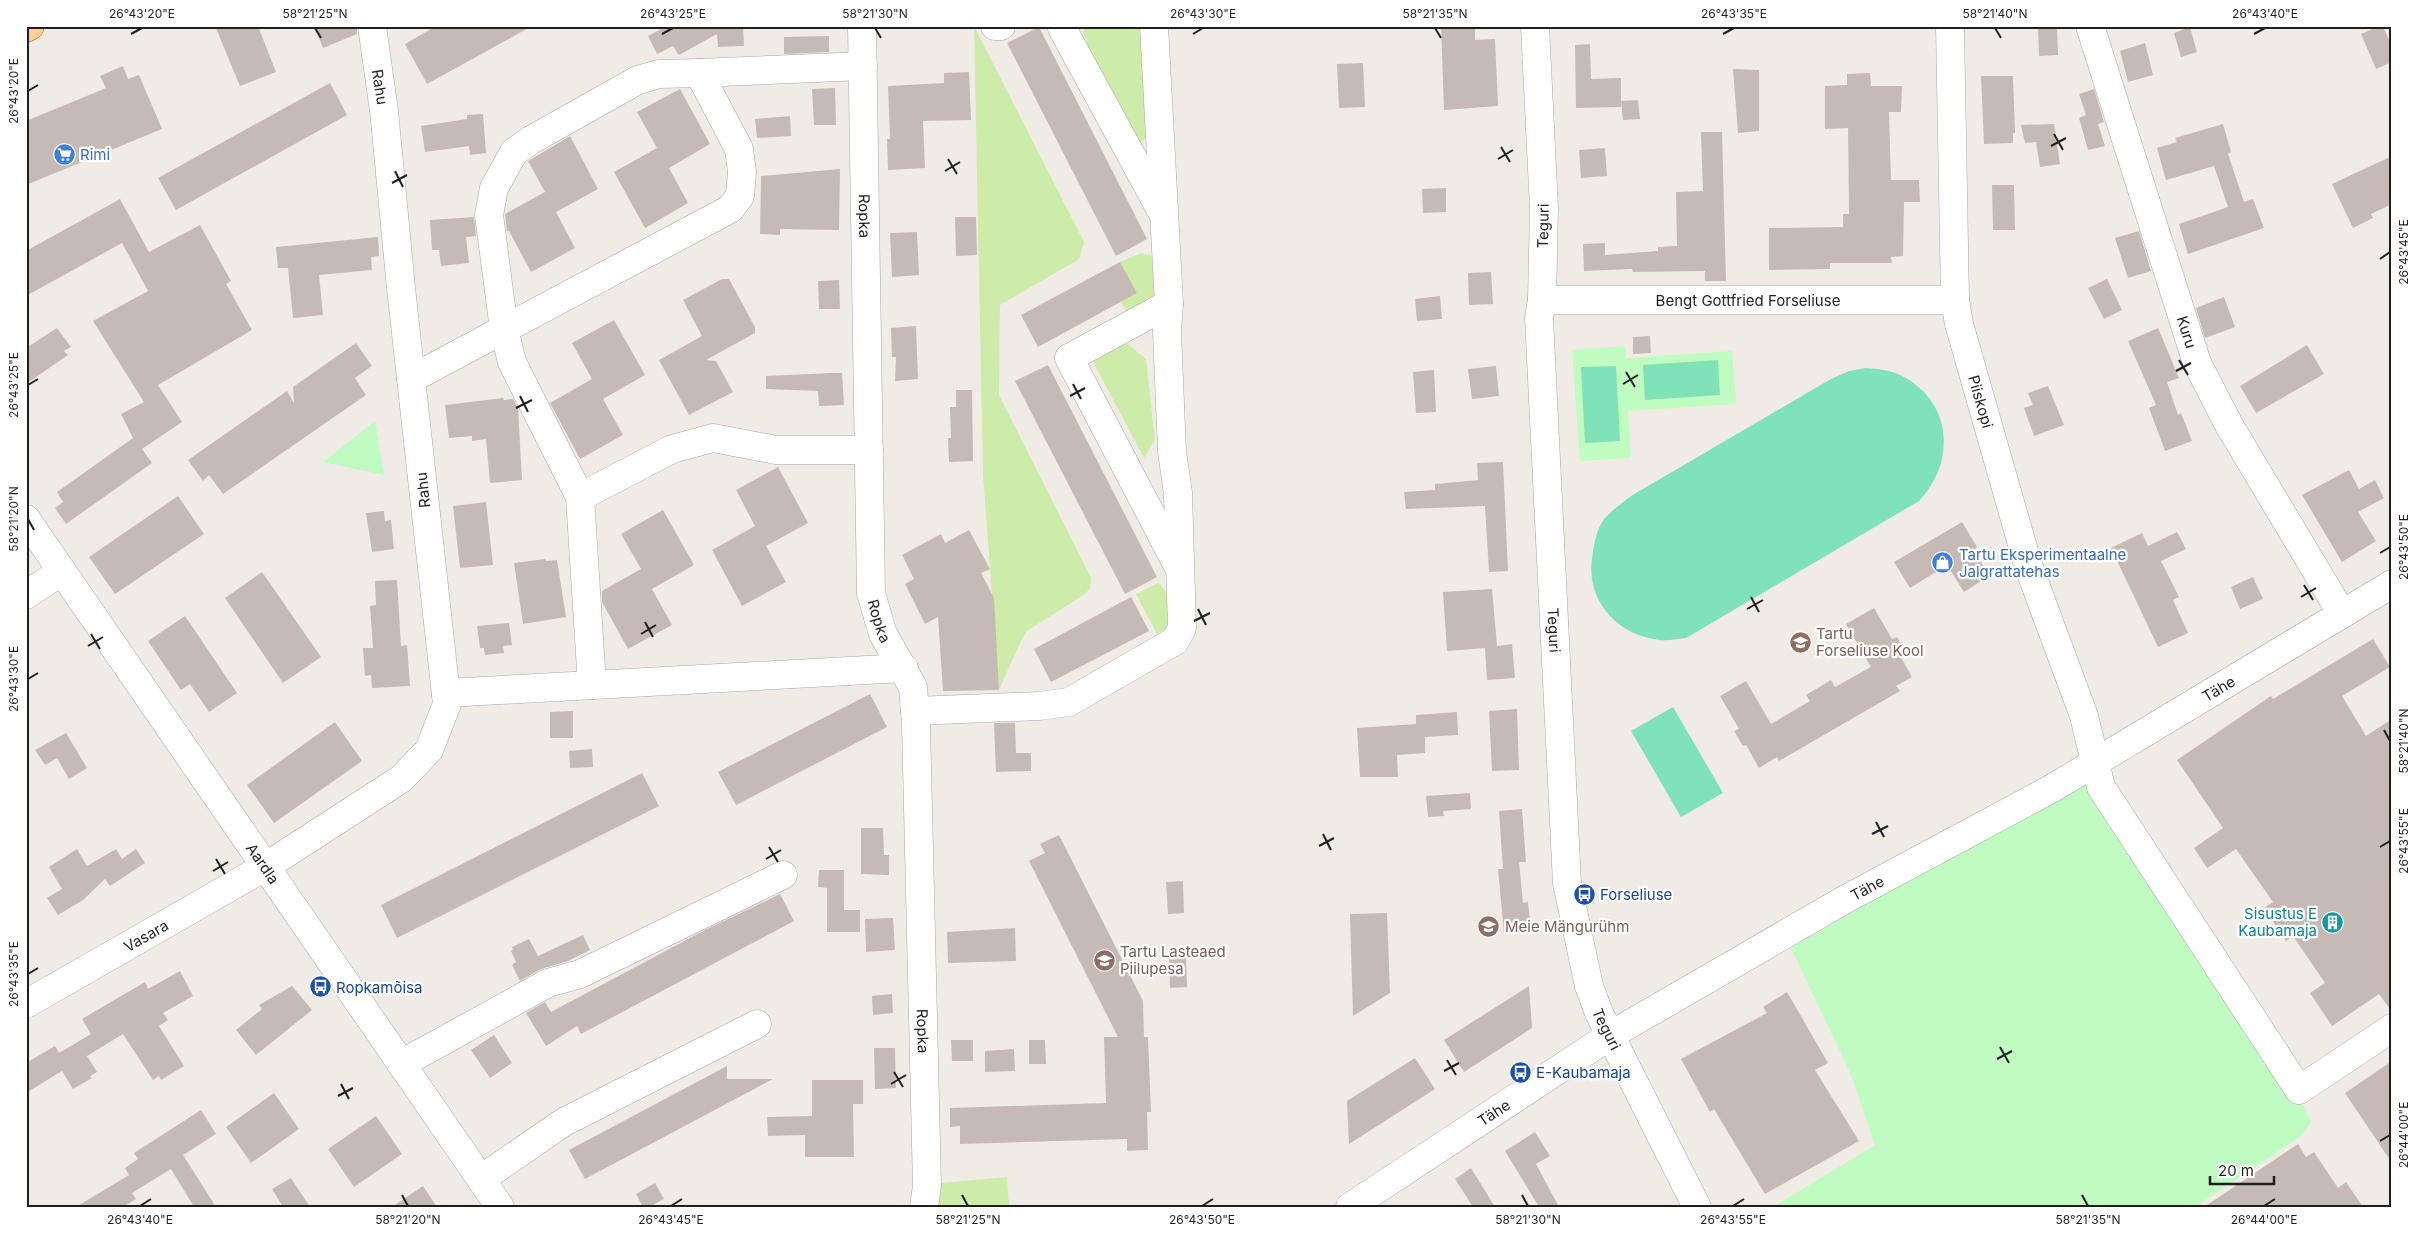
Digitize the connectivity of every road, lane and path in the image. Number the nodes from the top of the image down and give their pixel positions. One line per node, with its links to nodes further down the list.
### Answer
1 (30, 26): 11 (main road)
2 (372, 26): 19 (street, Rahu)
3 (862, 26): 12 (street, Ropka)
4 (996, 26): 5 (street)
5 (1001, 26)
6 (1154, 26): 14 (street)
7 (1535, 26): 15 (street, Teguri)
8 (1950, 26): 16 (street, Piiskopi)
9 (2090, 26): 27 (street, Kuru)
10 (1061, 27): 14 (street)
11 (26, 28)
12 (863, 66): 13 (street); 20 (street, Ropka)
13 (699, 73): 18 (street); 18 (street)
14 (1164, 216): 17 (street)
15 (1542, 300): 16 (street, Bengt Gottfried Forseliuse); 38 (street, Teguri)
16 (1955, 300): 32 (street, Piiskopi)
17 (1169, 304): 23 (street); 23 (street)
18 (504, 329): 19 (street); 21 (street)
19 (411, 379): 30 (street, Rahu)
20 (869, 450): 21 (street); 28 (street, Ropka)
21 (580, 498): 29 (street)
22 (26, 519): 24 (street, Aardla)
23 (1180, 570): 31 (street)
24 (62, 571): 26 (street); 33 (street, Aardla)
25 (2392, 584): 27 (street, Tähe)
26 (26, 595)
27 (2342, 614): 32 (street, Tähe)
28 (904, 668): 29 (street); 31 (street, Ropka)
29 (592, 685): 30 (street)
30 (446, 693): 33 (street, Rahu)
31 (915, 711): 42 (street, Ropka)
32 (2096, 762): 37 (street, Piiskopi); 38 (street, Tähe)
33 (266, 867): 35 (street, Vasara); 39 (street, Aardla)
34 (783, 875): 39 (street)
35 (26, 1004)
36 (757, 1024): 40 (street)
37 (2392, 1028)
38 (1611, 1035): 43 (street, Tähe); 44 (street, Teguri)
39 (401, 1064): 40 (street, Aardla)
40 (481, 1179): 41 (street, Aardla)
41 (500, 1207)
42 (924, 1207)
43 (1350, 1207)
44 (1697, 1207)

